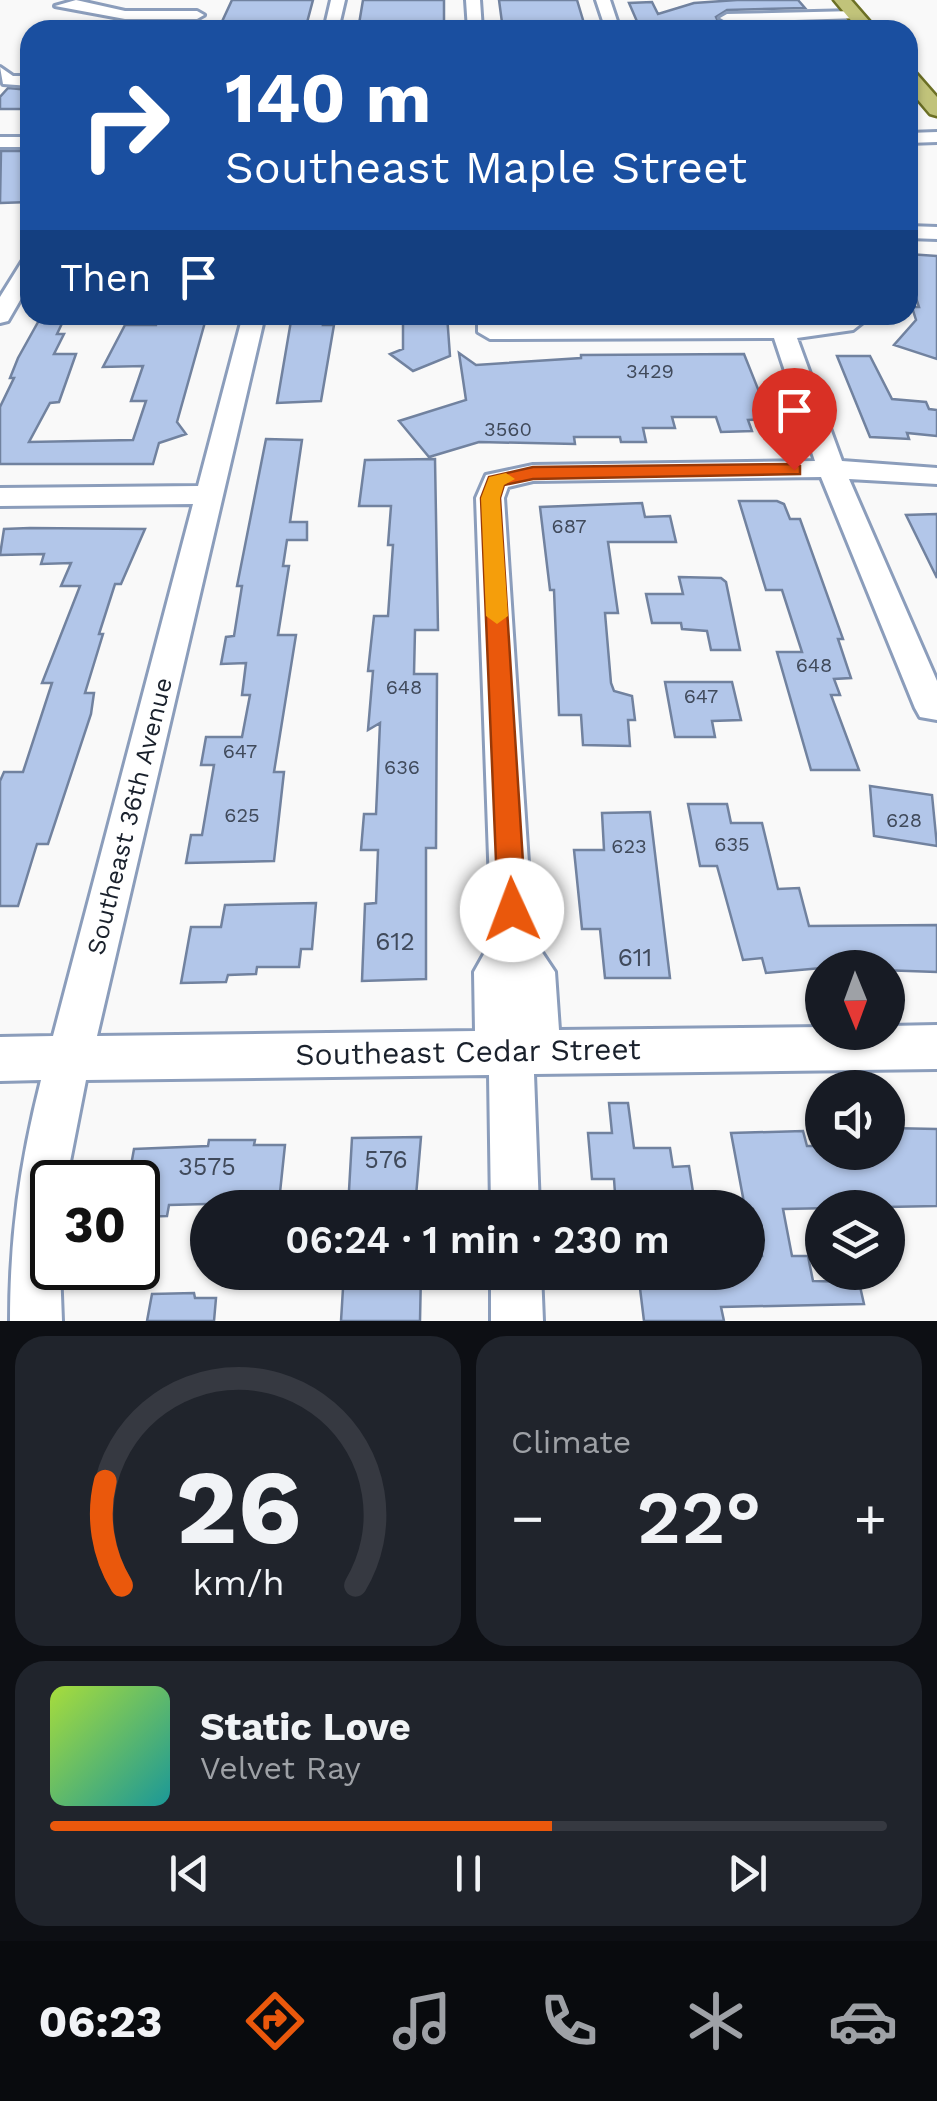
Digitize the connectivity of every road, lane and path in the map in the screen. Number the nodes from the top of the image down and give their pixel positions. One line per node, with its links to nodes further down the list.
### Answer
1 (205, 0): 4 (street)
2 (842, 0): 5 (main road)
3 (71, 4): 4 (street)
4 (197, 15): 7 (street)
5 (855, 15): 6 (street); 8 (main road)
6 (727, 18)
7 (194, 20)
8 (859, 20)
9 (918, 87): 10 (main road)
10 (936, 107)
11 (20, 281): 12 (street)
12 (0, 316)
13 (251, 325): 19 (street, Southeast 36th Avenue)
14 (490, 325): 16 (street)
15 (845, 325): 16 (street)
16 (783, 332): 17 (street)
17 (830, 470): 18 (street); 21 (street); 23 (street)
18 (937, 476)
19 (208, 496): 20 (street); 25 (street, Southeast 36th Avenue)
20 (0, 497)
21 (932, 708)
22 (937, 1047): 23 (street, Southeast Cedar Street)
23 (516, 1051): 25 (street, Southeast Cedar Street); 26 (street)
24 (0, 1058): 25 (street, Southeast Cedar Street)
25 (68, 1058): 28 (street, Southeast 36th Avenue)
26 (514, 1190)
27 (516, 1290): 29 (street)
28 (36, 1321)
29 (517, 1321)

